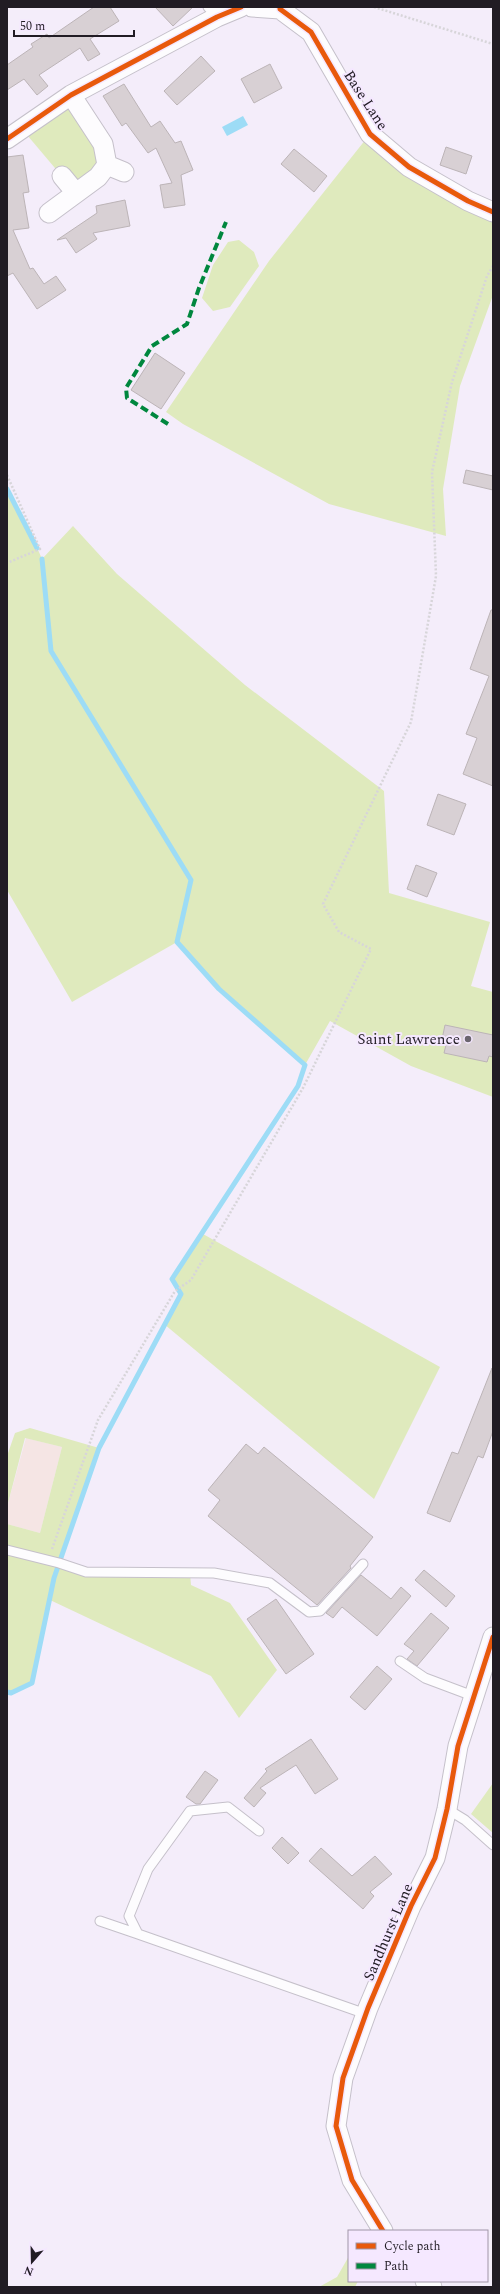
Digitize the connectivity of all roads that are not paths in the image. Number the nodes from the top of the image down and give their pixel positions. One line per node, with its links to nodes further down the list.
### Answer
1 (241, 7): 4 (street)
2 (252, 7): 3 (street)
3 (280, 8): 9 (street, Base Lane)
4 (212, 12): 5 (street)
5 (71, 95): 6 (street); 8 (street)
6 (7, 139)
7 (62, 176): 8 (street)
8 (76, 193): 10 (street)
9 (493, 212)
10 (49, 213)
11 (7, 1550): 12 (lane)
12 (363, 1564)
13 (493, 1637): 15 (street, Sandhurst Lane)
14 (400, 1661): 15 (lane)
15 (473, 1696): 16 (street, Sandhurst Lane)
16 (447, 1808): 18 (lane); 21 (street, Sandhurst Lane)
17 (259, 1831): 20 (lane)
18 (493, 1845)
19 (100, 1921): 20 (lane)
20 (138, 1934): 21 (lane)
21 (366, 2014): 22 (street, Sandhurst Lane)
22 (381, 2230)

